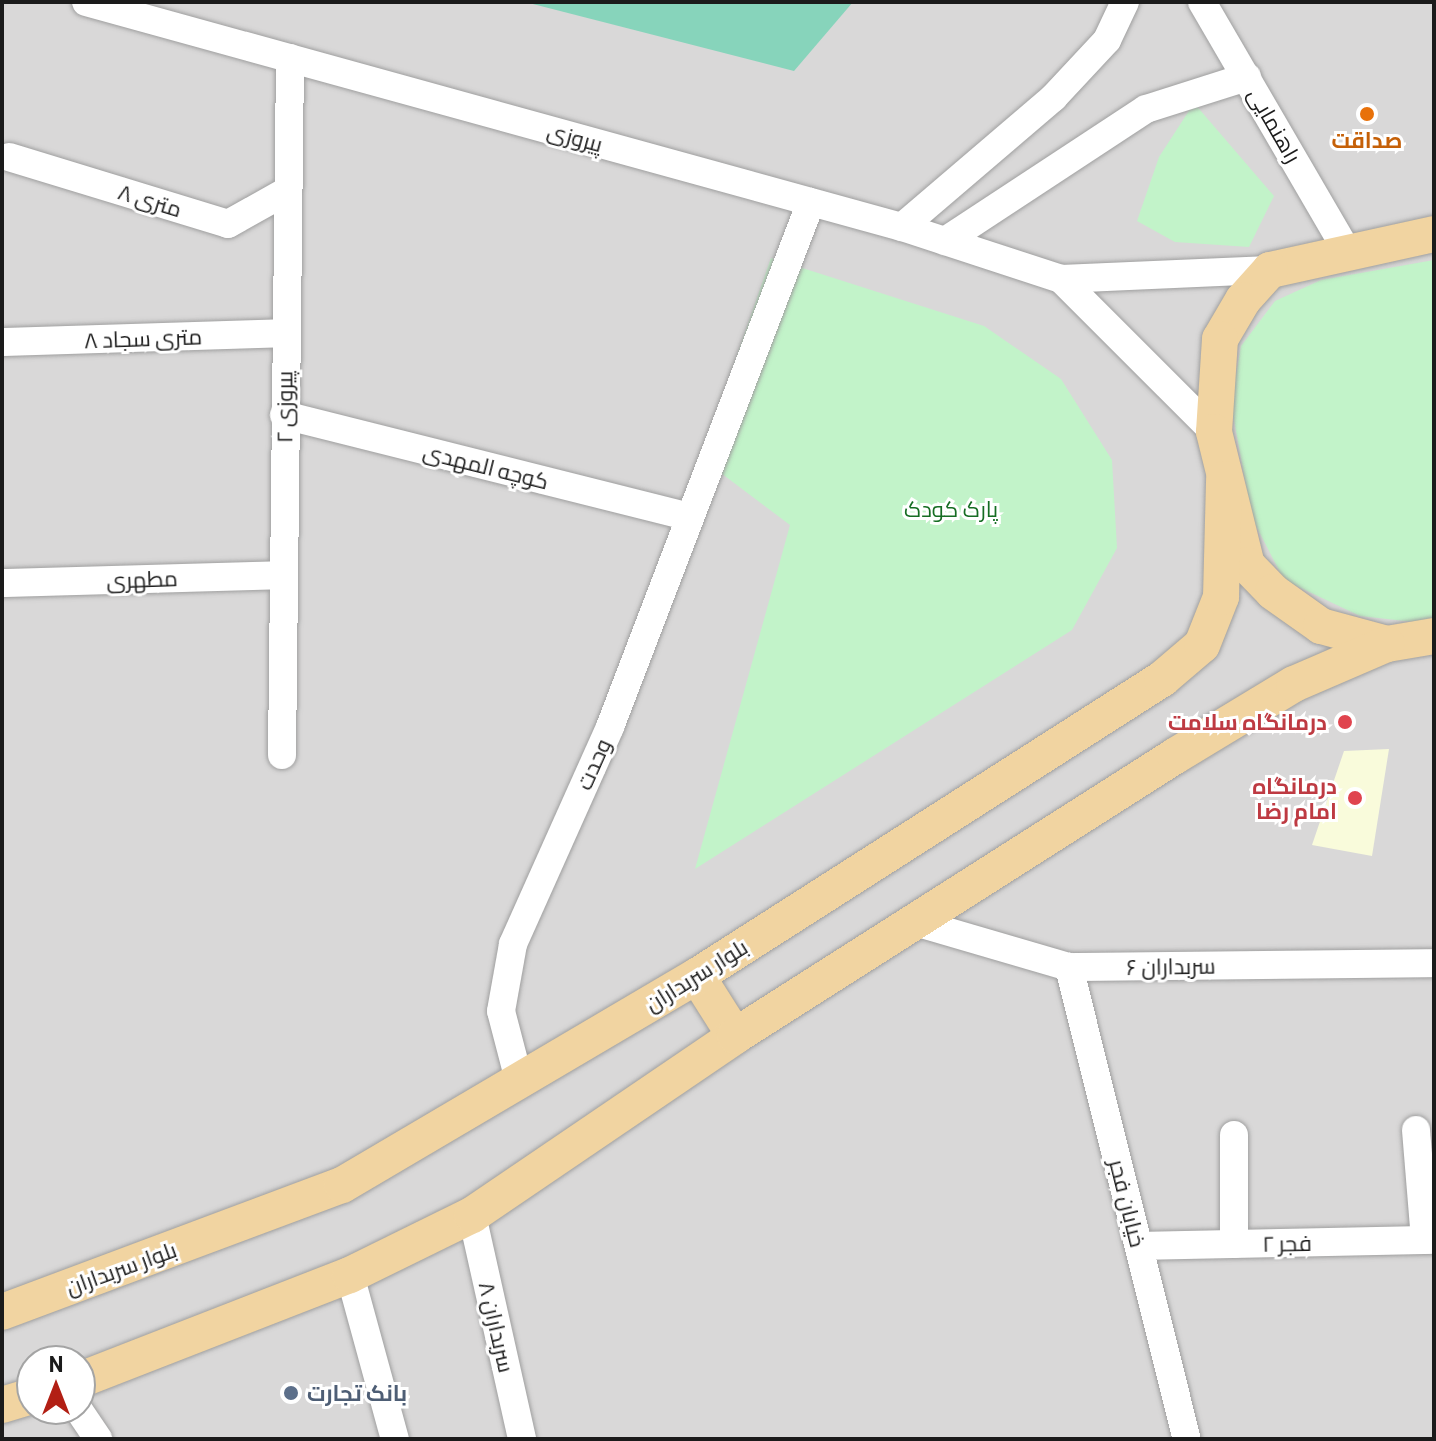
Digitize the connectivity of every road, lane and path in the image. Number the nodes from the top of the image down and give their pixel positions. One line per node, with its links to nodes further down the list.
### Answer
1 (86, 2): 4 (street, پیروزی)
2 (1125, 2): 10 (street)
3 (1202, 2): 6 (street, راهنمایی)
4 (152, 11): 5 (street, پیروزی)
5 (290, 58): 8 (street, پیروزی ۲); 9 (street, پیروزی)
6 (1247, 77): 12 (street); 13 (street, راهنمایی)
7 (9, 157): 8 (street, ۸ متری)
8 (285, 192): 16 (street, پیروزی ۲)
9 (811, 202): 10 (street, پیروزی); 21 (street, وحدت)
10 (902, 227): 12 (street, پیروزی)
11 (1434, 234): 13 (main road)
12 (945, 241): 15 (street, پیروزی)
13 (1346, 249): 14 (main road)
14 (1270, 270): 15 (street); 19 (main road)
15 (1061, 279): 19 (street)
16 (284, 333): 17 (street, متری سجاد ۸); 18 (street, پیروزی ۲)
17 (2, 342)
18 (284, 415): 21 (street, کوچه المهدی); 22 (street, پیروزی ۲)
19 (1214, 432): 20 (main road)
20 (1224, 479): 25 (main road); 30 (main road, بلوار سربداران)
21 (689, 517): 32 (street, وحدت)
22 (283, 575): 23 (street, مطهری); 26 (street, پیروزی ۲)
23 (2, 583)
24 (1434, 636): 25 (main road)
25 (1387, 644): 27 (main road)
26 (282, 755)
27 (915, 922): 29 (street, سربداران ۶); 31 (main road)
28 (1434, 963): 29 (street, سربداران ۶)
29 (1069, 967): 38 (street, خیابان فجر)
30 (697, 976): 31 (main road); 32 (main road, بلوار سربداران)
31 (735, 1036): 35 (main road)
32 (520, 1084): 40 (main road, بلوار سربداران)
33 (1416, 1130): 36 (street)
34 (1234, 1135): 37 (street)
35 (472, 1215): 39 (main road); 43 (street, سربداران ۸)
36 (1430, 1240): 37 (street, فجر ۲)
37 (1234, 1244): 38 (street, فجر ۲)
38 (1139, 1246): 44 (street, خیابان فجر)
39 (350, 1275): 41 (main road); 42 (street)
40 (2, 1312)
41 (96, 1374)
42 (395, 1439)
43 (522, 1439)
44 (1187, 1439)

